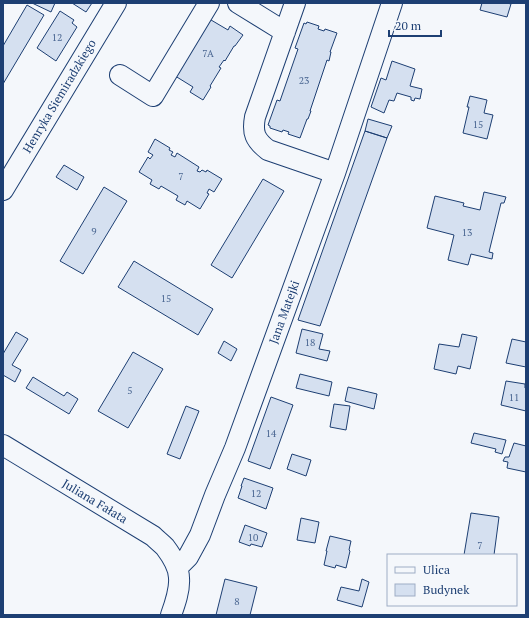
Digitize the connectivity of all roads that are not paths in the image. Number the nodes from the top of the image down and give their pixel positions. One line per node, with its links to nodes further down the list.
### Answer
1 (116, 3): 9 (street, Henryka Siemiradzkiego)
2 (209, 3): 7 (street)
3 (238, 3): 6 (street)
4 (295, 3): 6 (street)
5 (392, 3): 8 (street, Jana Matejki)
6 (285, 32): 8 (street)
7 (120, 75)
8 (335, 173): 11 (street, Jana Matejki)
9 (3, 190)
10 (3, 445): 11 (street, Juliana Fałata)
11 (177, 568): 12 (street)
12 (171, 615)

